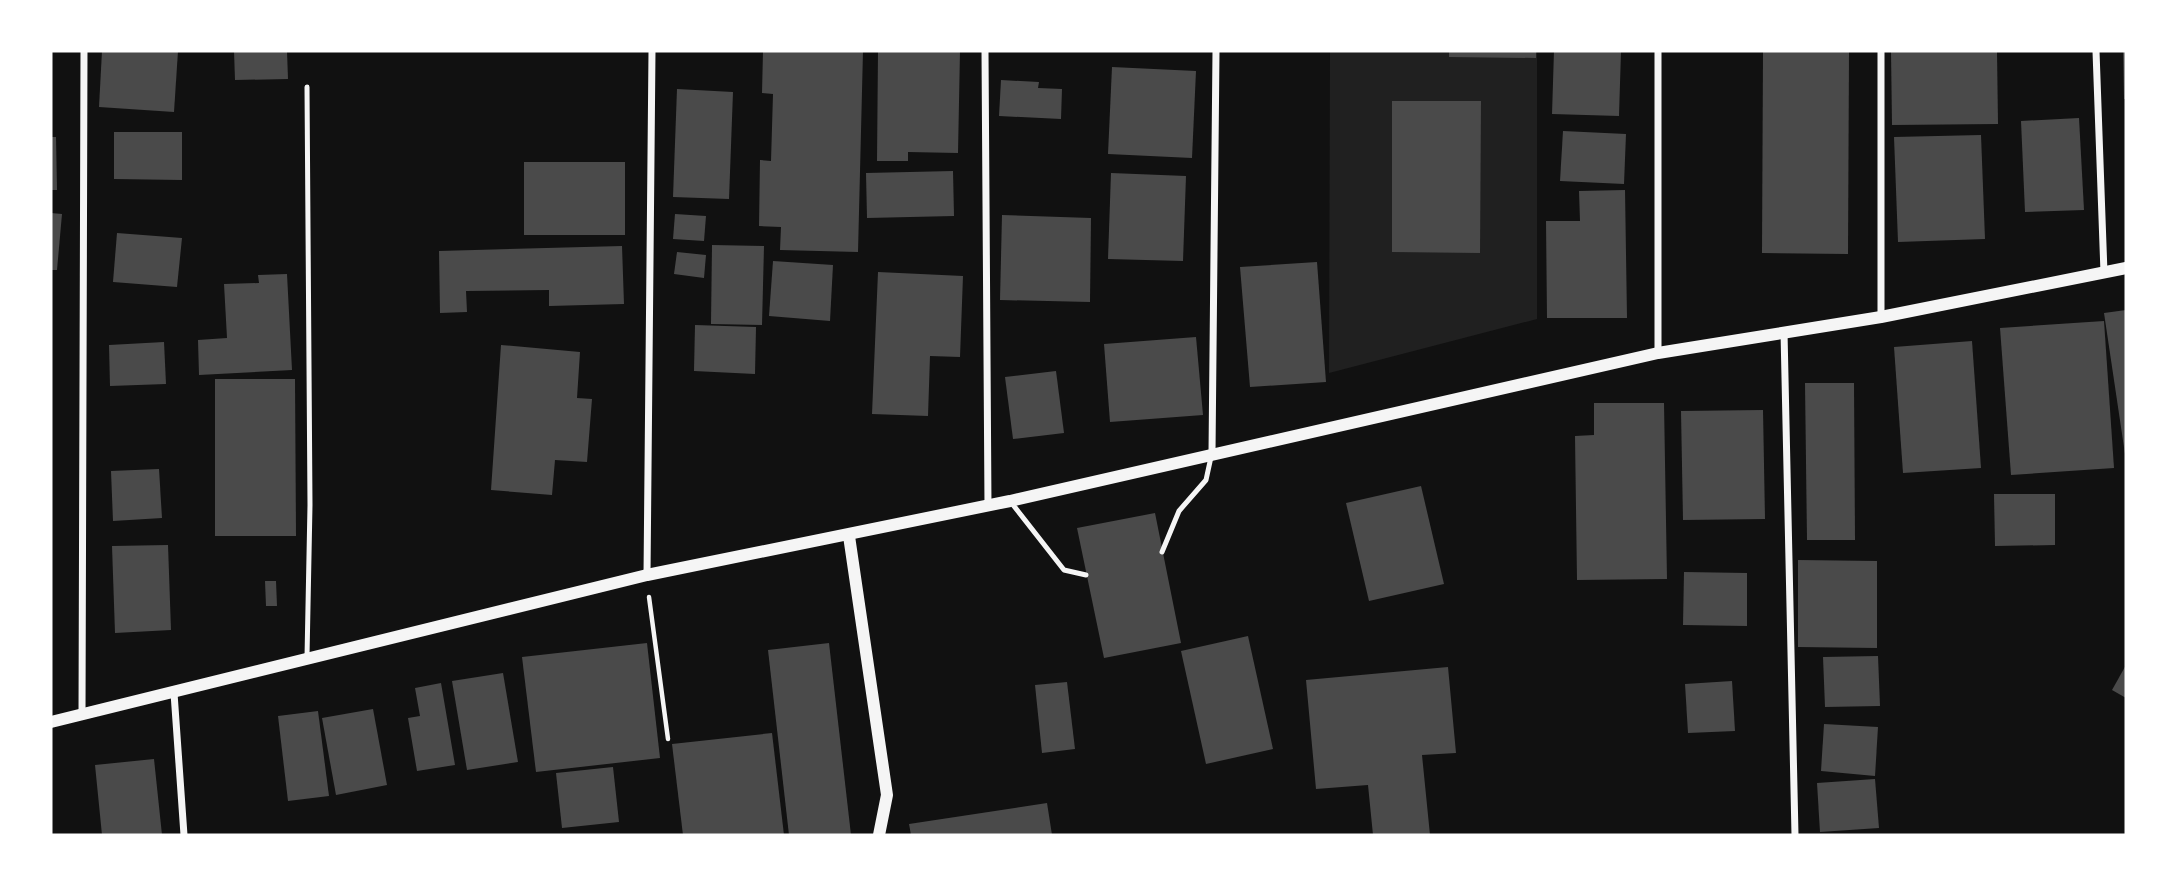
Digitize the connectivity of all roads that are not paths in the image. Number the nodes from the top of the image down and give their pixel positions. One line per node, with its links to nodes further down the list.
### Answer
1 (84, 51): 23 (street)
2 (652, 51): 19 (street)
3 (985, 51): 16 (street)
4 (1216, 51): 14 (street)
5 (1658, 51): 13 (street)
6 (1881, 51): 11 (street)
7 (2096, 51): 10 (street)
8 (307, 87): 21 (lane)
9 (2126, 268): 10 (street)
10 (2104, 273): 11 (street)
11 (1881, 317): 12 (street)
12 (1784, 331): 13 (street); 27 (street)
13 (1658, 353): 14 (street)
14 (1212, 453): 15 (street); 18 (lane)
15 (1010, 501): 16 (street); 20 (lane)
16 (988, 506): 17 (street)
17 (849, 536): 19 (street); 26 (street)
18 (1163, 552)
19 (647, 575): 21 (street)
20 (1087, 575)
21 (307, 660): 22 (street)
22 (174, 694): 23 (street); 25 (street)
23 (82, 715): 24 (street)
24 (51, 722)
25 (184, 835)
26 (879, 835)
27 (1795, 835)

